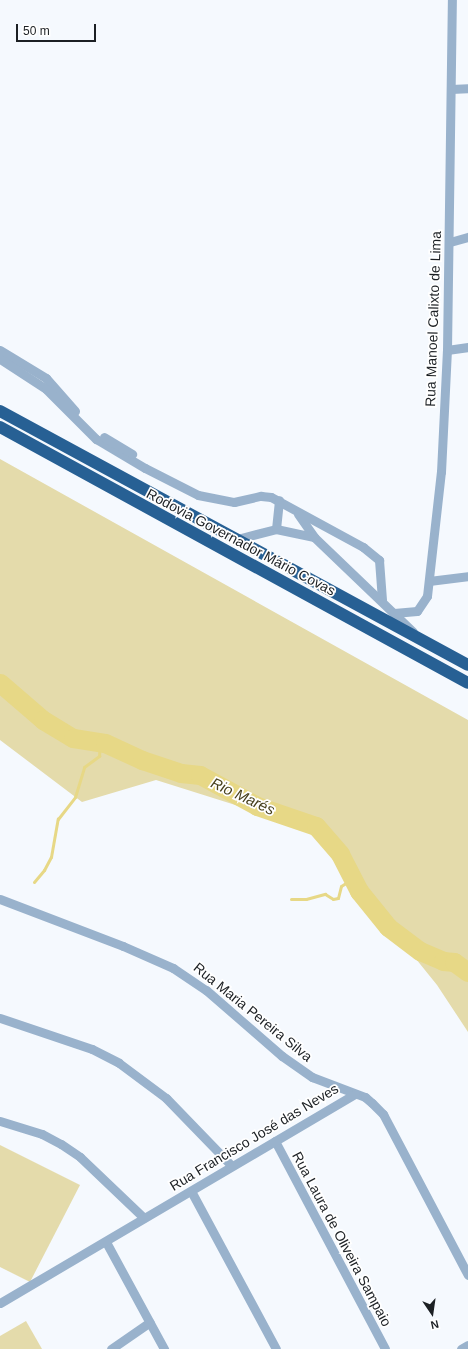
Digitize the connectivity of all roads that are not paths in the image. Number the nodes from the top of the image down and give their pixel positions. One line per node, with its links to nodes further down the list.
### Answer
1 (452, 0): 3 (street, Rua Manoel Calixto de Lima)
2 (468, 88): 3 (street)
3 (450, 89): 5 (street, Rua Manoel Calixto de Lima)
4 (468, 238): 5 (street)
5 (450, 242): 8 (street, Rua Manoel Calixto de Lima)
6 (468, 348): 8 (street)
7 (0, 350): 12 (street)
8 (447, 350): 19 (street, Rua Manoel Calixto de Lima)
9 (0, 359): 12 (street)
10 (0, 411): 17 (highway, Rodovia Governador Mário Covas)
11 (0, 426): 24 (highway, Rodovia Governador Mário Covas)
12 (204, 495): 13 (street)
13 (279, 500): 14 (street); 15 (street)
14 (296, 511): 16 (street); 20 (street)
15 (276, 529): 16 (street); 17 (street)
16 (314, 537): 20 (street)
17 (237, 539): 22 (highway, Rodovia Governador Mário Covas)
18 (468, 576): 19 (street)
19 (429, 581): 21 (street, Rua Manoel Calixto de Lima)
20 (382, 600): 21 (street)
21 (394, 613): 22 (street)
22 (419, 638): 23 (highway, Rodovia Governador Mário Covas)
23 (468, 665)
24 (468, 683)
25 (0, 899): 27 (street, Rua Maria Pereira Silva)
26 (0, 1018): 30 (street)
27 (355, 1094): 29 (street, Rua Francisco José das Neves); 34 (street, Rua Francisco José das Neves)
28 (0, 1122): 32 (street)
29 (275, 1141): 30 (street, Rua Francisco José das Neves); 41 (street, Rua Laura de Oliveira Sampaio)
30 (232, 1165): 31 (street, Rua Francisco José das Neves)
31 (191, 1191): 32 (street, Rua Francisco José das Neves); 40 (street)
32 (144, 1218): 33 (street, Rua Francisco José das Neves)
33 (106, 1242): 35 (street, Rua Francisco José das Neves); 36 (street)
34 (468, 1275)
35 (3, 1299)
36 (150, 1322): 38 (street); 39 (street)
37 (468, 1345): 42 (street)
38 (111, 1349)
39 (164, 1349)
40 (276, 1349)
41 (385, 1349)
42 (461, 1349)

